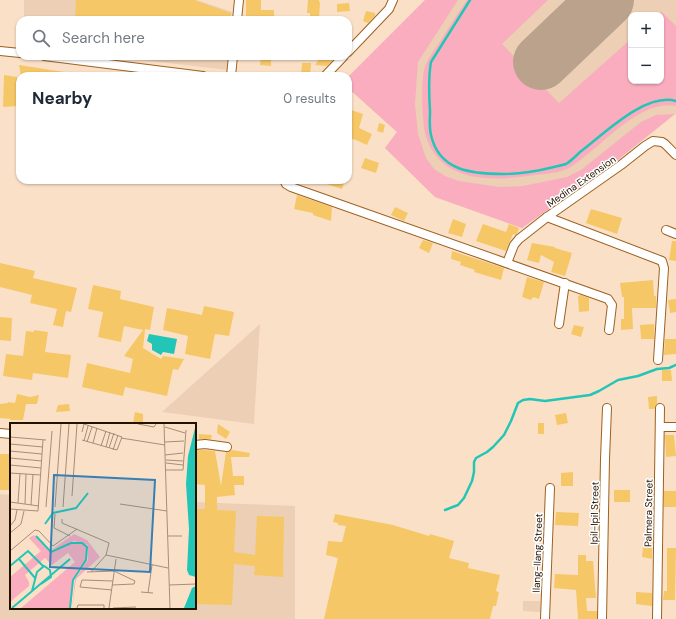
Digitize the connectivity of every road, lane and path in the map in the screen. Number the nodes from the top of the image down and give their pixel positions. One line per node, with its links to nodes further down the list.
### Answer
1 (239, 0): 3 (street)
2 (393, 0): 4 (street)
3 (237, 16)
4 (352, 48)
5 (0, 51): 6 (street)
6 (16, 53)
7 (76, 60): 10 (street)
8 (233, 60): 11 (street)
9 (340, 60): 12 (street)
10 (171, 72)
11 (231, 72)
12 (329, 72)
13 (676, 155): 15 (street, Medina Extension)
14 (286, 184): 18 (street)
15 (547, 217): 18 (street, Medina Extension); 22 (street)
16 (666, 230): 17 (street)
17 (676, 234)
18 (507, 262): 19 (street)
19 (565, 283): 20 (street); 21 (street)
20 (559, 324)
21 (609, 330)
22 (658, 360)
23 (607, 408): 33 (street, Ipil-Ipil Street)
24 (660, 408): 25 (street, Palmera Street)
25 (660, 427): 26 (street); 34 (street, Palmera Street)
26 (676, 427)
27 (0, 433): 28 (street)
28 (10, 434)
29 (196, 445): 30 (street)
30 (227, 447)
31 (550, 488): 32 (street, Ilang-Ilang Street)
32 (545, 619)
33 (602, 619)
34 (657, 619)

